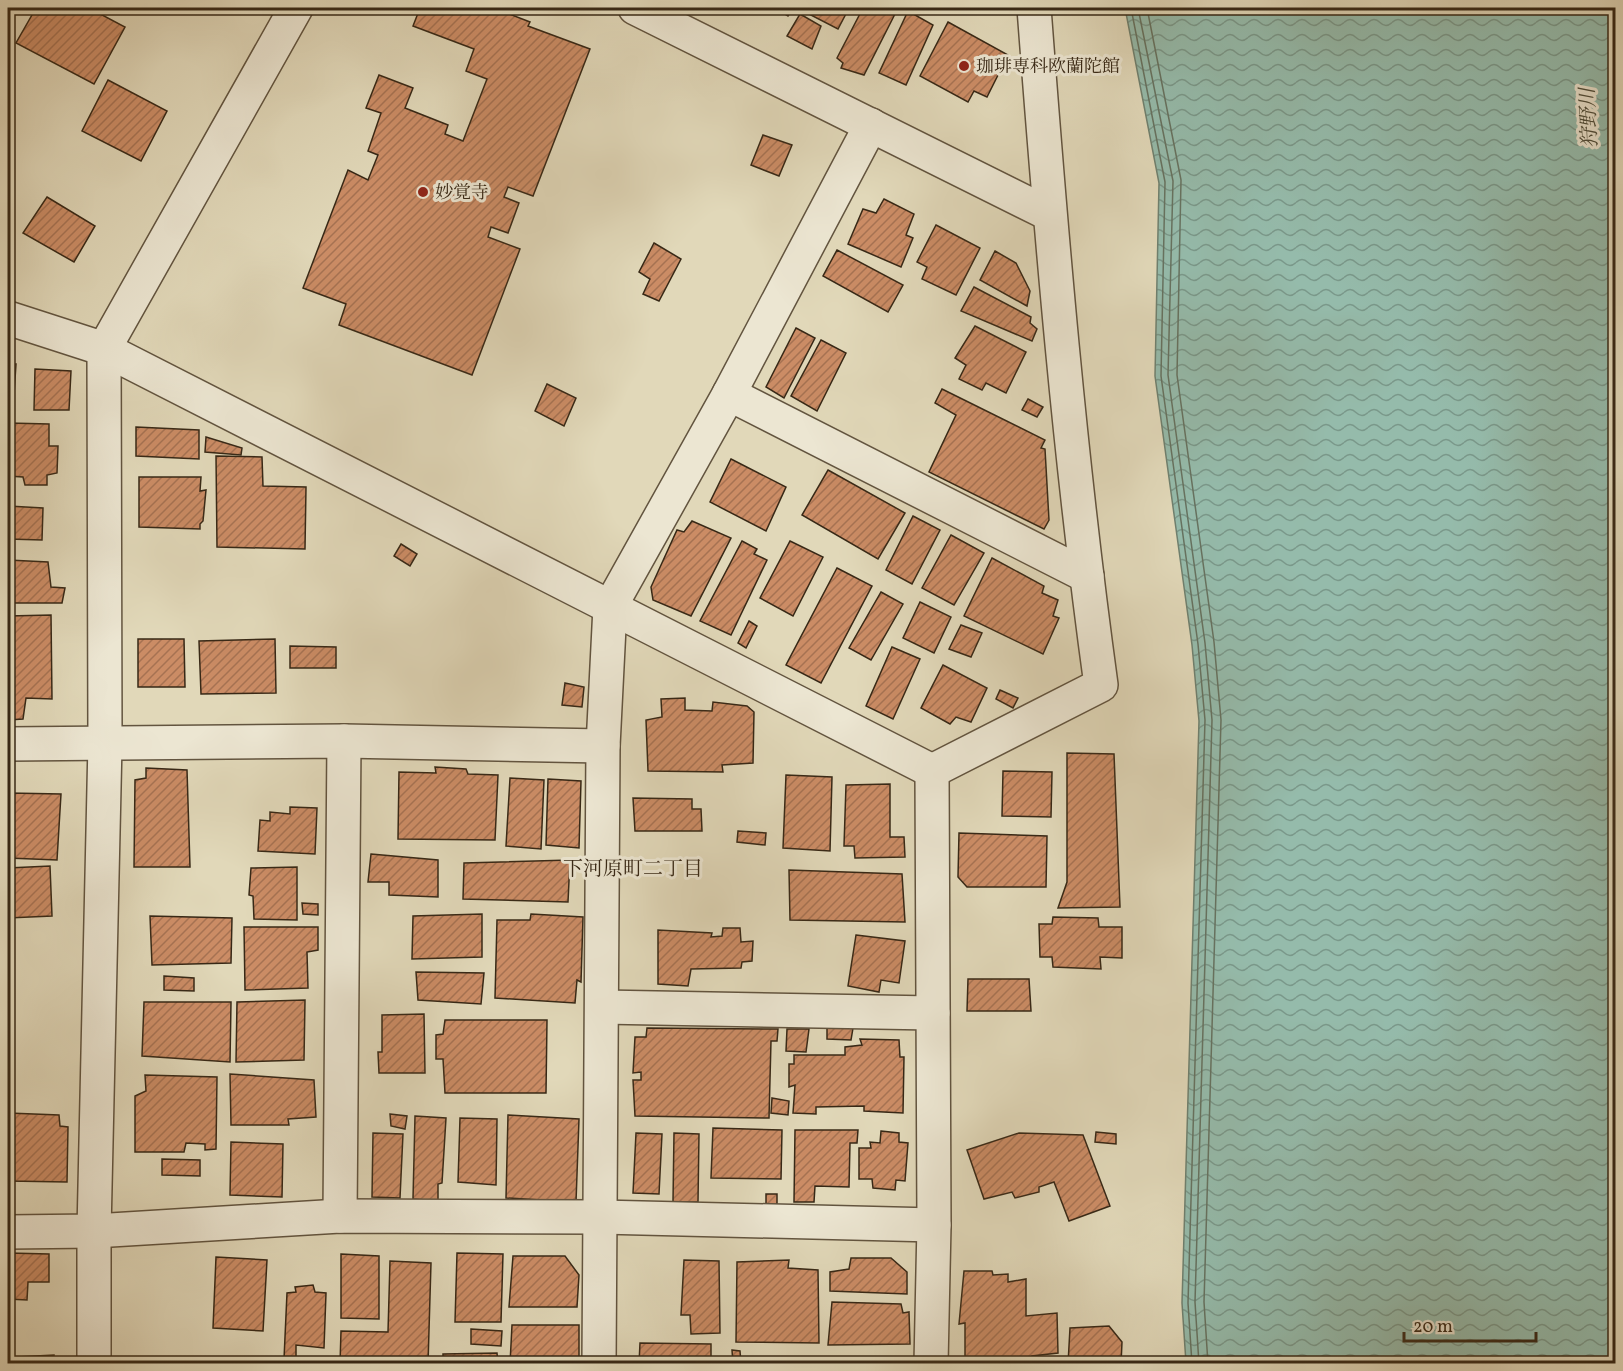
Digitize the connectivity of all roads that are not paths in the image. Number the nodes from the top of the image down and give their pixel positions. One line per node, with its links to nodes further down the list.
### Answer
1 (296, 8): 7 (street)
2 (635, 8): 4 (street)
3 (1034, 8): 5 (street)
4 (871, 125): 5 (street); 8 (street)
5 (1049, 214): 9 (street)
6 (8, 318): 7 (street)
7 (104, 349): 10 (street); 12 (street)
8 (729, 394): 9 (street); 10 (street)
9 (1087, 576): 15 (street)
10 (610, 607): 14 (street); 15 (street)
11 (344, 741): 12 (street); 14 (street); 18 (street)
12 (105, 743): 13 (street); 21 (street)
13 (8, 744)
14 (603, 746): 16 (street)
15 (932, 771): 17 (street)
16 (602, 1007): 17 (street); 19 (street)
17 (933, 1013): 20 (street)
18 (340, 1216): 19 (street); 21 (street)
19 (601, 1217): 20 (street); 24 (street)
20 (934, 1225): 25 (street)
21 (94, 1231): 22 (street); 23 (street)
22 (8, 1232)
23 (94, 1364)
24 (599, 1364)
25 (931, 1364)

